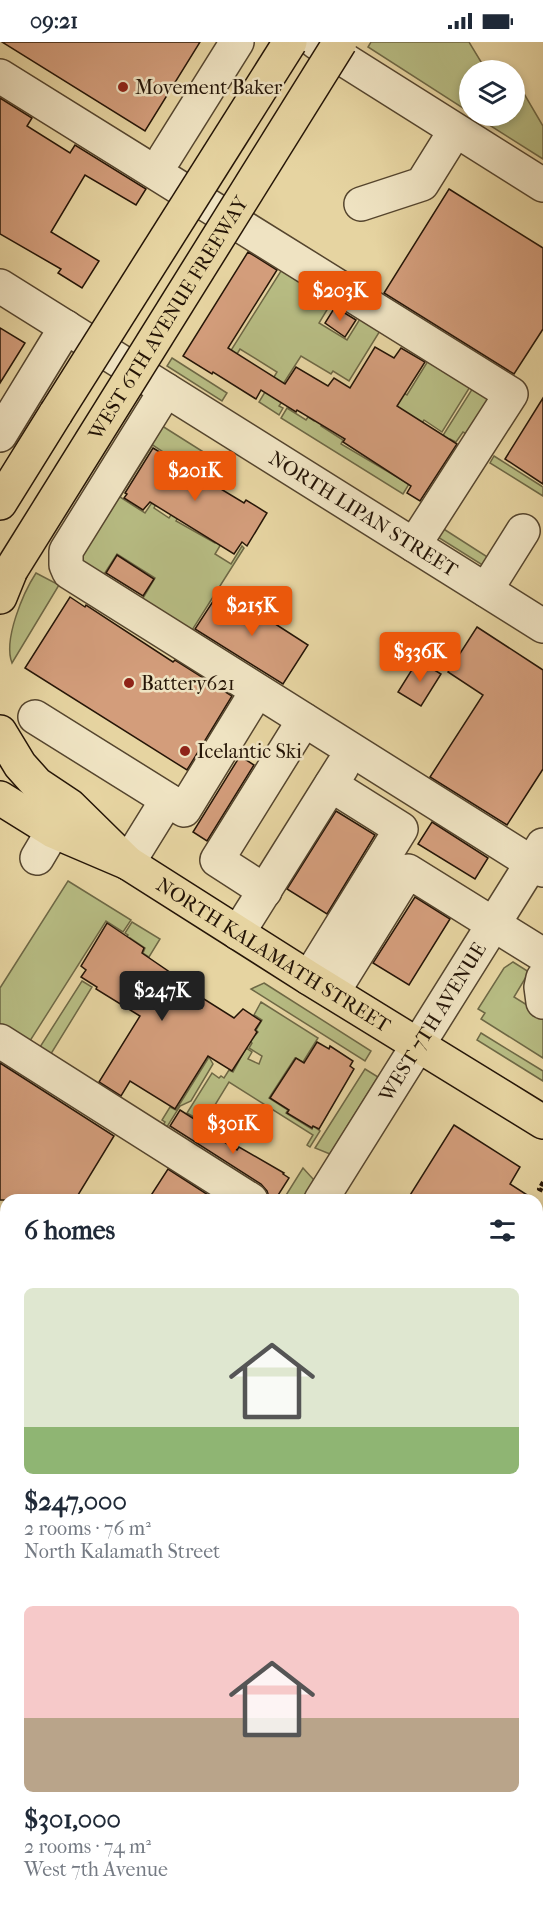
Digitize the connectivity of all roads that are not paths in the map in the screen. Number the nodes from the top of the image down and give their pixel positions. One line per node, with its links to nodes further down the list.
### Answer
1 (237, 42): 6 (street)
2 (290, 42): 13 (main road, bridge)
3 (332, 47): 5 (street); 9 (street); 19 (main road, WEST 6TH AVENUE FREEWAY, bridge)
4 (0, 76): 9 (street)
5 (456, 131): 7 (street); 8 (street)
6 (165, 157)
7 (543, 185)
8 (361, 204)
9 (236, 222): 12 (street); 18 (street)
10 (0, 286): 11 (street, NORTH LIPAN STREET)
11 (66, 327): 12 (street, NORTH LIPAN STREET); 14 (street)
12 (154, 382): 18 (street, NORTH LIPAN STREET); 22 (street)
13 (56, 413): 15 (main road); 16 (main road)
14 (0, 435)
15 (0, 487)
16 (0, 503)
17 (524, 531): 20 (street)
18 (414, 545): 20 (street, NORTH LIPAN STREET)
19 (5, 584)
20 (486, 590): 21 (street, NORTH LIPAN STREET)
21 (543, 626)
22 (257, 691): 24 (street); 29 (street)
23 (34, 717): 29 (street)
24 (304, 720): 26 (street); 32 (street)
25 (0, 732): 31 (main road)
26 (353, 751): 27 (street); 30 (street)
27 (331, 785): 32 (street); 35 (street)
28 (0, 798): 31 (main road, NORTH KALAMATH STREET)
29 (167, 800): 31 (street)
30 (539, 859): 33 (street, WEST 7TH AVENUE)
31 (128, 863): 34 (main road, NORTH KALAMATH STREET)
32 (265, 891): 34 (street)
33 (493, 924): 35 (street); 36 (street); 41 (street, WEST 7TH AVENUE)
34 (238, 933): 38 (main road, NORTH KALAMATH STREET)
35 (352, 936): 38 (street)
36 (543, 955)
37 (543, 978): 39 (street)
38 (321, 985): 41 (main road, NORTH KALAMATH STREET)
39 (543, 1002)
40 (0, 1041): 43 (street)
41 (418, 1043): 42 (main road, NORTH KALAMATH STREET); 44 (street, WEST 7TH AVENUE)
42 (543, 1122)
43 (242, 1194)
44 (325, 1194)

